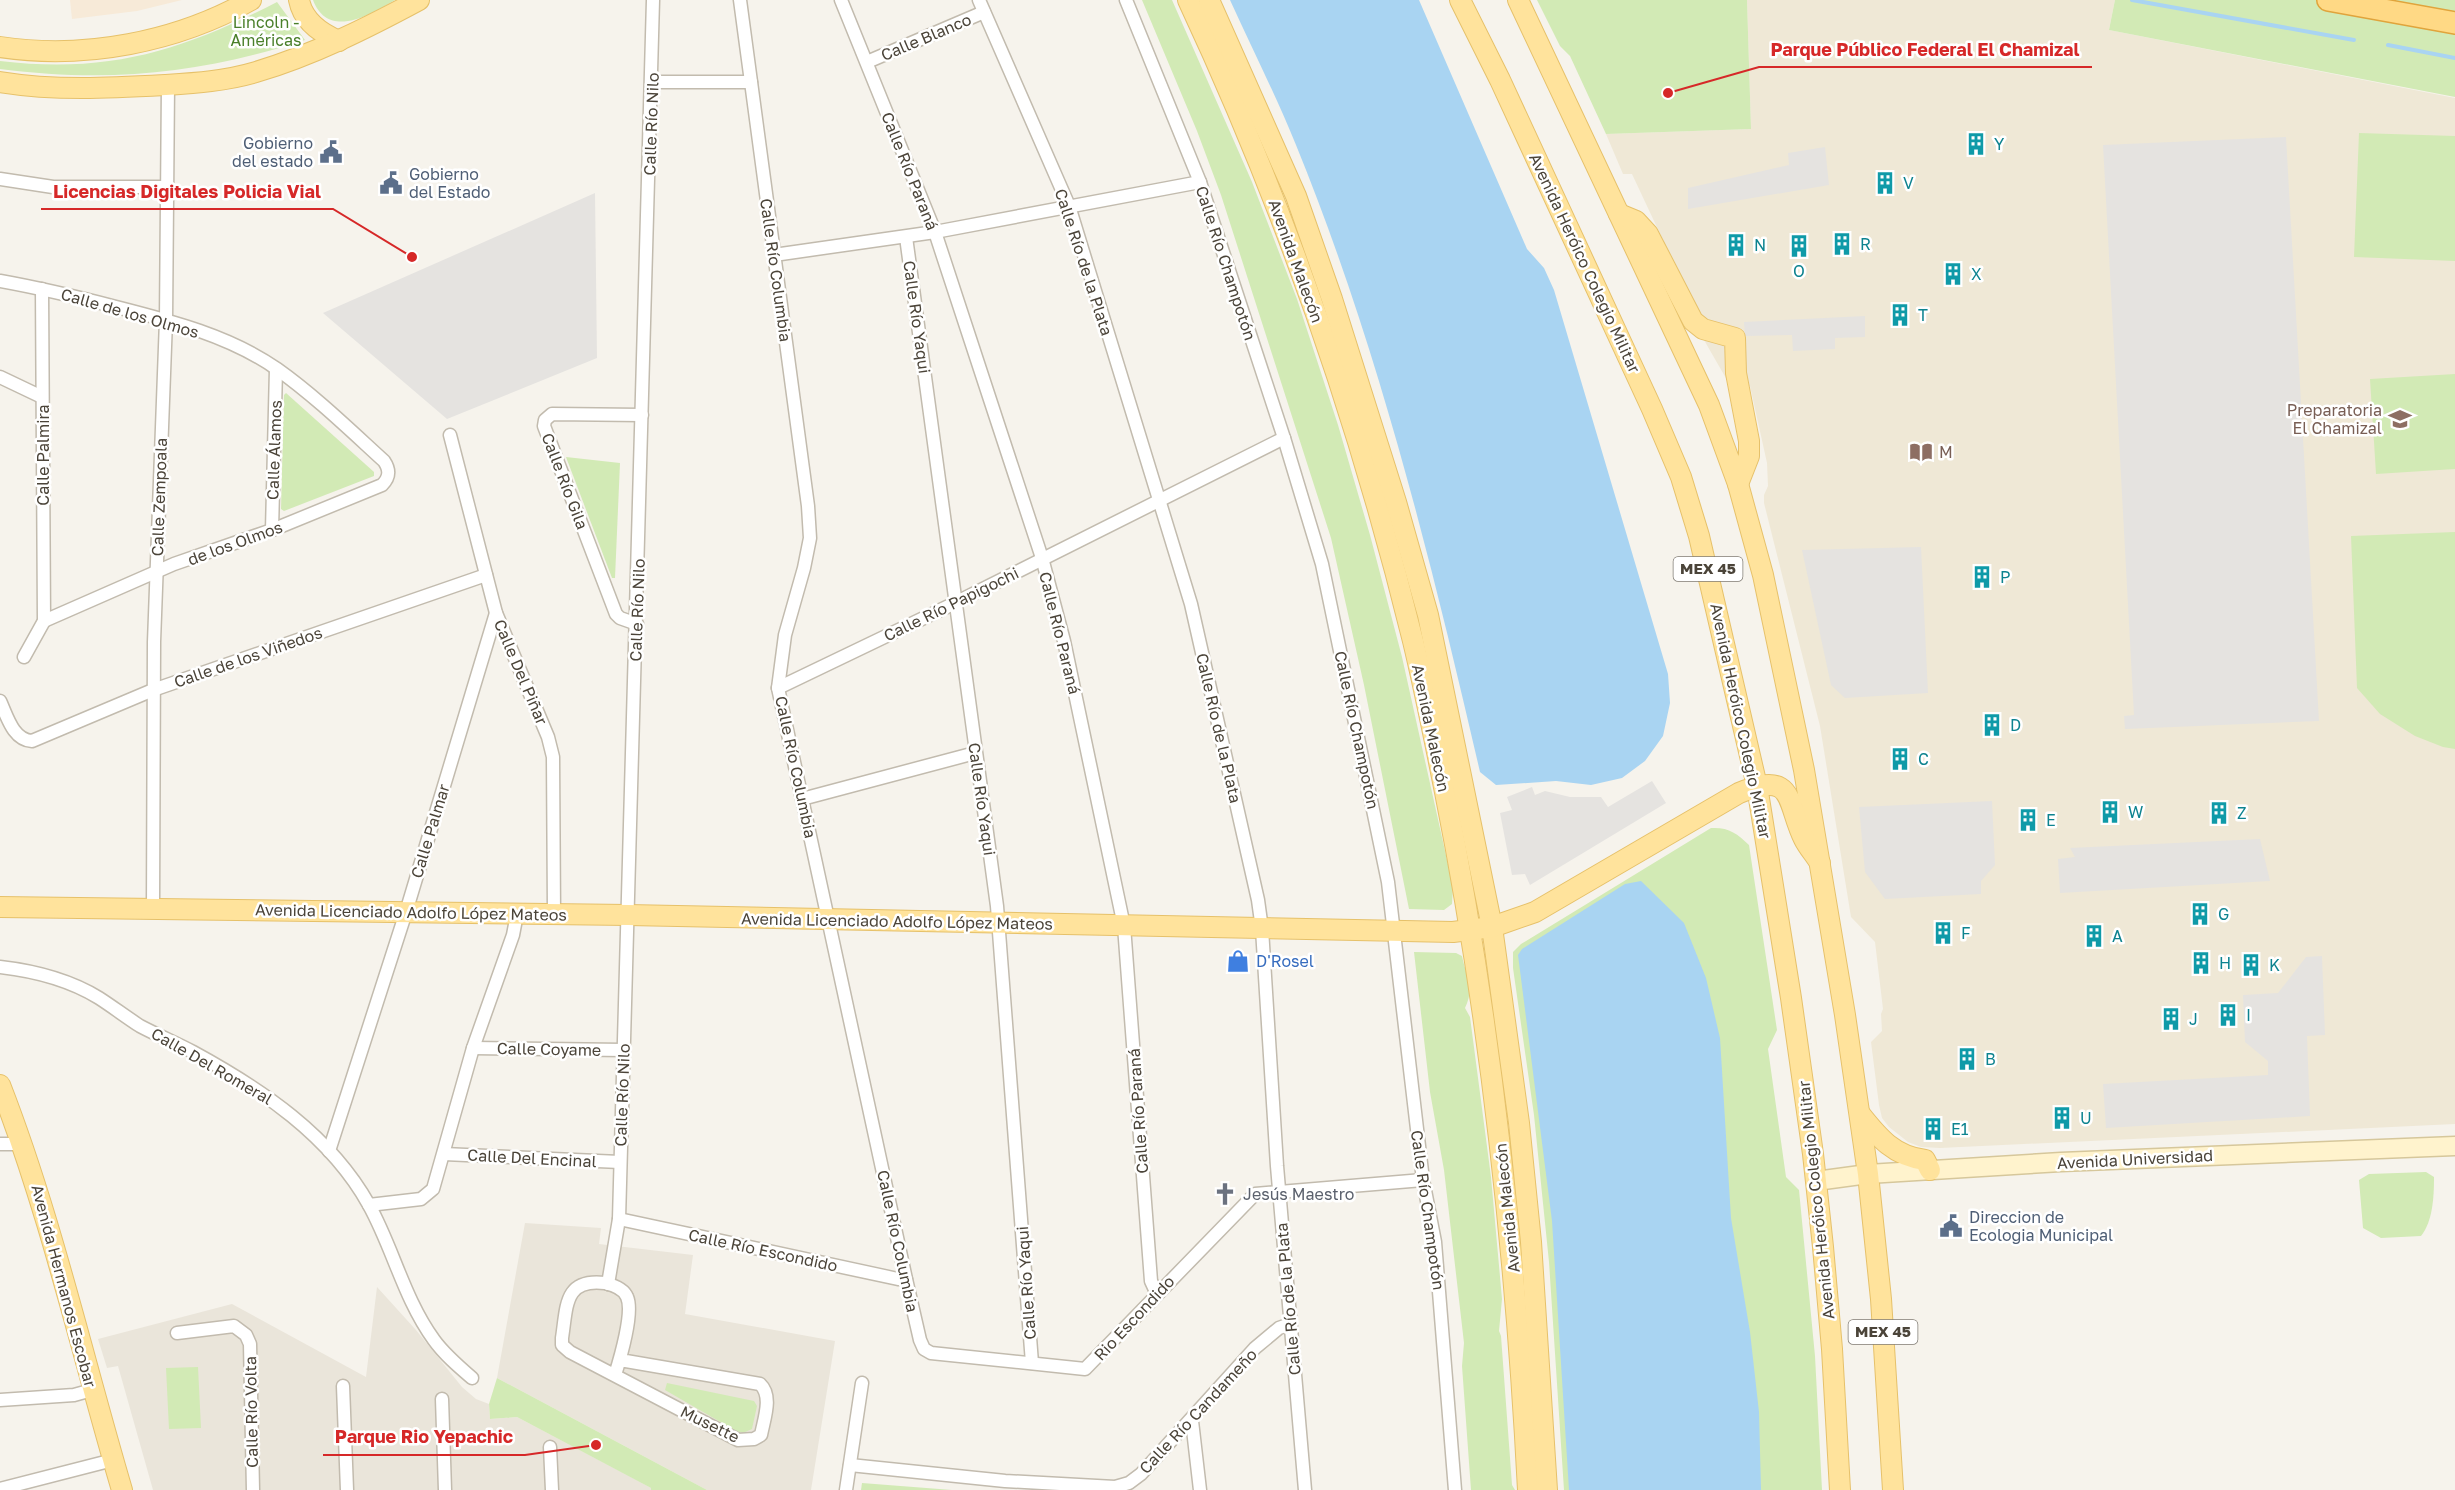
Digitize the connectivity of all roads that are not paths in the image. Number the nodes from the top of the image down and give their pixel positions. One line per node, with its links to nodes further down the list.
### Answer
1 (251, 0): 16 (main road)
2 (299, 0): 15 (main road)
3 (419, 0): 15 (main road)
4 (653, 0): 19 (street, Calle Río Nilo)
5 (740, 0): 20 (street, Calle Río Columbia)
6 (841, 0): 17 (street, Calle Río Paraná)
7 (1126, 0): 23 (street, Calle Río Champotón)
8 (1188, 0): 69 (main road, Avenida Malecón)
9 (1209, 0): 67 (main road, Avenida Malecón)
10 (1460, 0): 55 (main road, Avenida Heróico Colegio Militar / MEX 45)
11 (1518, 0): 26 (main road, MEX 45)
12 (2328, 0): 14 (highway)
13 (982, 6): 17 (street, Calle Blanco); 25 (street, Calle Río de la Plata)
14 (2455, 23)
15 (339, 41): 21 (main road)
16 (0, 47)
17 (867, 62): 27 (street, Calle Río Paraná)
18 (0, 82): 21 (main road)
19 (652, 82): 20 (street); 36 (street, Calle Río Nilo)
20 (751, 82): 29 (street, Calle Río Columbia)
21 (168, 84): 24 (street, Calle Zempoala)
22 (0, 179): 24 (street)
23 (1200, 182): 25 (street); 38 (street, Calle Río Champotón)
24 (168, 187): 32 (street, Calle Zempoala)
25 (1069, 206): 27 (street); 41 (street, Calle Río de la Plata)
26 (1618, 214): 40 (main road, MEX 45); 40 (main road)
27 (935, 232): 28 (street); 43 (street, Calle Río Paraná)
28 (906, 237): 29 (street); 46 (street, Calle Río Yaqui)
29 (774, 255): 51 (street, Calle Río Columbia)
30 (0, 281): 31 (street, Calle de los Olmos)
31 (42, 289): 32 (street, Calle de los Olmos); 35 (street, Calle Palmira)
32 (166, 320): 33 (street, Calle de los Olmos); 44 (street, Calle Zempoala)
33 (276, 369): 39 (street, Calle de los Olmos); 42 (street, Calle Álamos)
34 (0, 377): 35 (street)
35 (42, 397): 48 (street, Calle Palmira)
36 (642, 415): 49 (street, Calle Río Nilo); 49 (street, Calle Río Gila)
37 (450, 435): 45 (street, Calle Del Piñar)
38 (1284, 438): 41 (street, Calle Río Papigochi); 70 (street, Calle Río Champotón)
39 (389, 475): 42 (street, de los Olmos)
40 (1738, 484): 57 (main road, MEX 45)
41 (1159, 499): 43 (street, Calle Río Papigochi); 68 (street, Calle Río de la Plata)
42 (272, 530): 44 (street, de los Olmos)
43 (1042, 558): 46 (street, Calle Río Papigochi); 66 (street, Calle Río Paraná)
44 (156, 573): 48 (street, de los Olmos); 52 (street, Calle Zempoala)
45 (486, 575): 47 (street, Calle Del Piñar); 52 (street, Calle de los Viñedos)
46 (955, 603): 51 (street, Calle Río Papigochi); 54 (street, Calle Río Yaqui)
47 (496, 613): 60 (street, Calle Palmar); 62 (street, Calle Del Piñar)
48 (44, 621): 50 (street)
49 (637, 624): 63 (street, Calle Río Nilo)
50 (24, 657)
51 (778, 688): 56 (street, Calle Río Columbia)
52 (153, 690): 53 (street, Calle de los Viñedos); 59 (street, Calle Zempoala)
53 (0, 701)
54 (975, 753): 56 (street); 65 (street, Calle Río Yaqui)
55 (1757, 786): 57 (main road); 67 (main road, Avenida Licenciado Adolfo López Mateos); 85 (main road, Avenida Heróico Colegio Militar / MEX 45)
56 (802, 799): 64 (street, Calle Río Columbia)
57 (1820, 863): 75 (main road, MEX 45)
58 (0, 907): 59 (main road, Avenida Licenciado Adolfo López Mateos)
59 (153, 909): 60 (main road, Avenida Licenciado Adolfo López Mateos)
60 (406, 912): 61 (main road, Avenida Licenciado Adolfo López Mateos); 79 (street, Calle Palmar)
61 (517, 914): 62 (main road, Avenida Licenciado Adolfo López Mateos); 72 (street)
62 (554, 914): 63 (main road, Avenida Licenciado Adolfo López Mateos)
63 (628, 915): 64 (main road, Avenida Licenciado Adolfo López Mateos); 73 (street, Calle Río Nilo)
64 (829, 919): 65 (main road, Avenida Licenciado Adolfo López Mateos); 89 (street, Calle Río Columbia)
65 (998, 924): 66 (main road, Avenida Licenciado Adolfo López Mateos); 96 (street, Calle Río Yaqui)
66 (1124, 926): 68 (main road, Avenida Licenciado Adolfo López Mateos); 91 (street, Calle Río Paraná)
67 (1492, 927): 69 (main road, Avenida Licenciado Adolfo López Mateos); 121 (main road, Avenida Malecón)
68 (1262, 929): 70 (main road, Avenida Licenciado Adolfo López Mateos); 86 (street, Calle Río de la Plata)
69 (1470, 931): 70 (main road, Avenida Licenciado Adolfo López Mateos); 120 (main road, Avenida Malecón)
70 (1394, 932): 84 (street, Calle Río Champotón)
71 (0, 967): 79 (street, Calle Del Romeral)
72 (473, 1048): 73 (street, Calle Coyame); 80 (street)
73 (624, 1050): 81 (street, Calle Río Nilo)
74 (0, 1085): 77 (main road, Avenida Hermanos Escobar)
75 (1859, 1113): 82 (main road); 83 (main road, MEX 45)
76 (0, 1144): 77 (street)
77 (23, 1144): 101 (main road, Avenida Hermanos Escobar)
78 (2455, 1146): 82 (main road, Avenida Universidad)
79 (329, 1151): 87 (street, Calle Del Romeral)
80 (444, 1154): 81 (street, Calle Del Encinal); 87 (street)
81 (620, 1162): 88 (street, Calle Río Nilo)
82 (1930, 1170): 83 (main road, Avenida Universidad)
83 (1868, 1174): 85 (main road, Avenida Universidad); 123 (main road, MEX 45)
84 (1423, 1180): 86 (street, Rio Escondido); 119 (street, Calle Río Champotón)
85 (1816, 1181): 122 (main road, Avenida Heróico Colegio Militar / MEX 45)
86 (1279, 1192): 91 (street, Rio Escondido); 92 (street, Calle Río de la Plata)
87 (369, 1205): 98 (street, Calle Del Romeral)
88 (619, 1219): 89 (street, Calle Río Escondido); 90 (street)
89 (906, 1279): 94 (street, Calle Río Columbia)
90 (608, 1284): 95 (street); 97 (street, Musette)
91 (1156, 1294): 96 (street, Rio Escondido)
92 (1290, 1324): 104 (street, Calle Río Candameño); 118 (street, Calle Río de la Plata)
93 (177, 1333): 112 (street, Calle Río Volta)
94 (924, 1349): 96 (street, Rio Escondido)
95 (620, 1360): 97 (street); 97 (street, Musette)
96 (1032, 1363)
97 (615, 1375)
98 (472, 1378)
99 (862, 1383): 107 (street)
100 (343, 1386): 113 (street)
101 (92, 1390): 103 (street); 106 (main road, Avenida Hermanos Escobar)
102 (442, 1399): 114 (street)
103 (0, 1401)
104 (1192, 1420): 110 (street, Calle Río Candameño); 117 (street)
105 (550, 1447): 115 (street)
106 (113, 1460): 109 (street); 111 (main road, Avenida Hermanos Escobar)
107 (850, 1465): 108 (street, Calle Río Candameño); 116 (street)
108 (1005, 1485): 110 (street, Calle Río Candameño)
109 (0, 1489)
110 (1115, 1489)
111 (122, 1490)
112 (253, 1490)
113 (347, 1490)
114 (445, 1490)
115 (552, 1490)
116 (846, 1490)
117 (1200, 1490)
118 (1305, 1490)
119 (1455, 1490)
120 (1528, 1490)
121 (1547, 1490)
122 (1840, 1490)
123 (1893, 1490)

